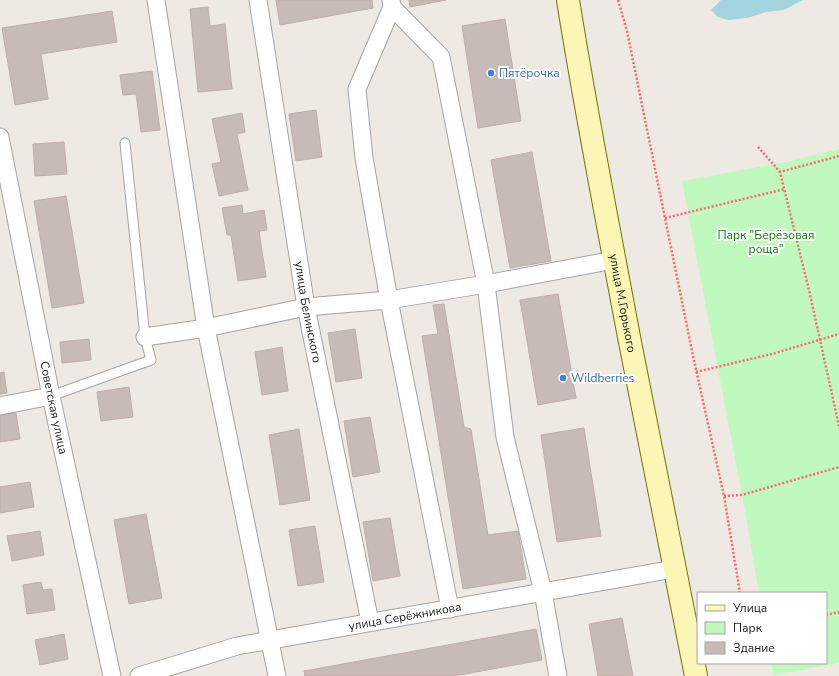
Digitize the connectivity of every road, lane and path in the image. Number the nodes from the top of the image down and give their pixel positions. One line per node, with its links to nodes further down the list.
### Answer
1 (156, 0): 17 (street)
2 (258, 0): 16 (street, улица Белинского)
3 (568, 0): 13 (main road, улица М.Горького)
4 (618, 0): 12 (path)
5 (392, 4): 14 (street); 15 (street)
6 (0, 138): 22 (street, Советская улица)
7 (125, 143): 19 (lane)
8 (758, 146): 10 (path)
9 (839, 156): 10 (path)
10 (780, 172): 11 (path)
11 (785, 189): 12 (path); 20 (path)
12 (665, 218): 21 (path)
13 (614, 260): 14 (street); 27 (main road, улица М.Горького)
14 (486, 284): 15 (street); 28 (street)
15 (389, 300): 16 (street); 30 (street)
16 (306, 307): 17 (street); 33 (street, улица Белинского)
17 (206, 328): 19 (street); 34 (street)
18 (839, 334): 20 (path)
19 (145, 337): 22 (lane)
20 (820, 339): 21 (path); 24 (path)
21 (696, 372): 26 (path)
22 (51, 396): 23 (street); 35 (street, Советская улица)
23 (0, 406)
24 (839, 426)
25 (839, 467): 26 (path)
26 (724, 496): 29 (path)
27 (674, 569): 28 (street, улица Серёжникова); 39 (main road, улица М.Горького)
28 (543, 592): 30 (street, улица Серёжникова); 38 (street)
29 (740, 592)
30 (450, 609): 33 (street, улица Серёжникова)
31 (839, 612): 32 (path)
32 (827, 615)
33 (370, 622): 34 (street, улица Серёжникова)
34 (271, 641): 36 (street, улица Серёжникова); 37 (street)
35 (112, 676)
36 (139, 676)
37 (277, 676)
38 (558, 676)
39 (696, 676)

